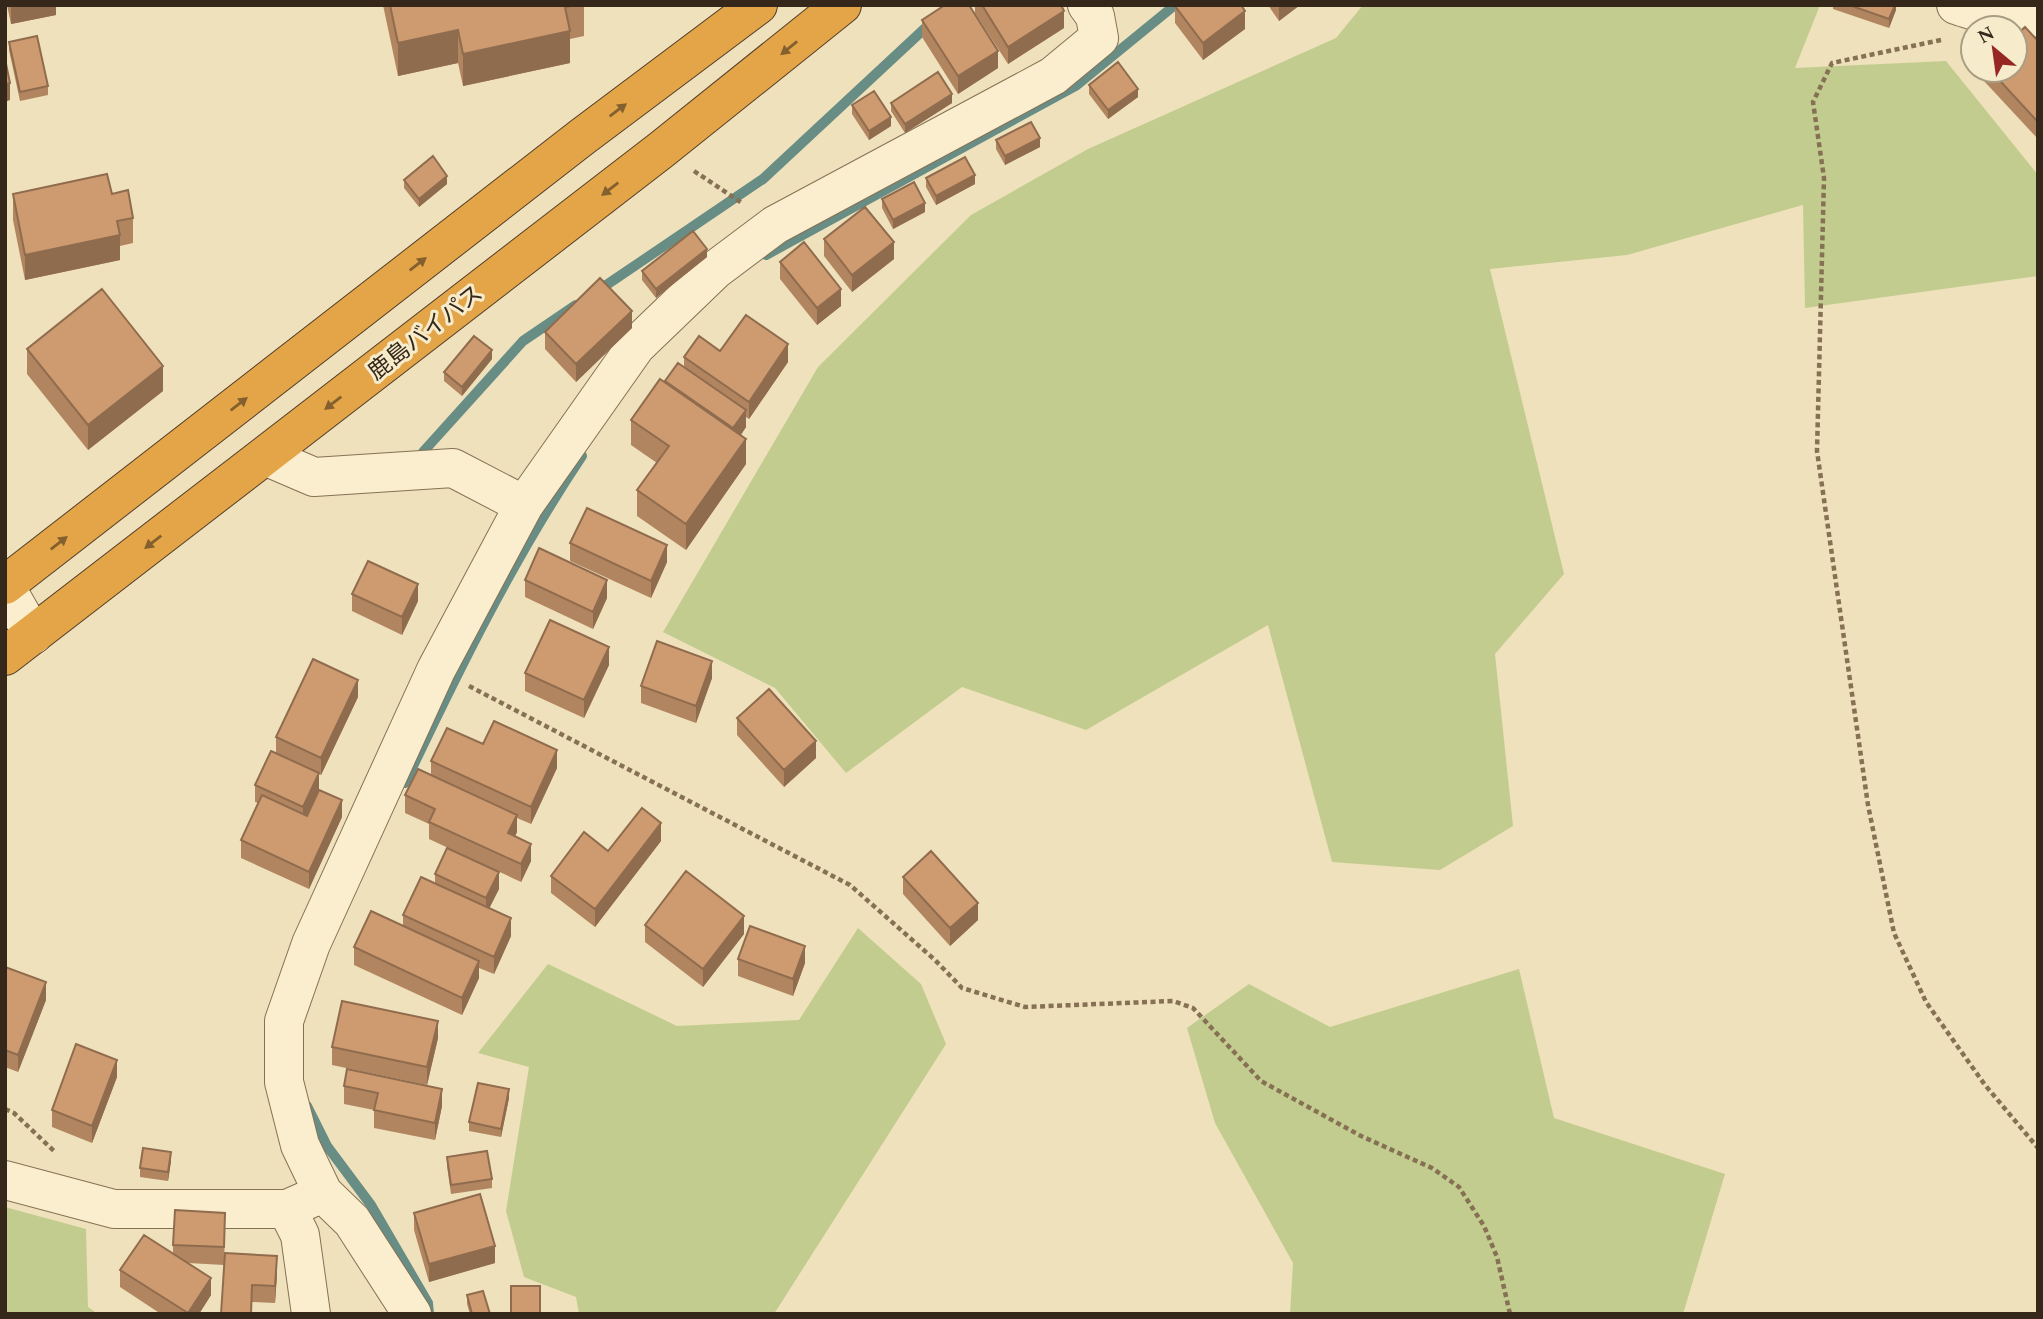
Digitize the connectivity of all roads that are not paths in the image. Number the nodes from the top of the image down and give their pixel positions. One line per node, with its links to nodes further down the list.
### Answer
1 (758, 5): 8 (highway, one-way to 1)
2 (842, 5): 6 (highway, 鹿島バイパス, one-way to 6)
3 (1087, 5): 7 (street)
4 (2038, 15): 5 (street)
5 (1954, 22)
6 (265, 456): 7 (street); 9 (highway, 鹿島バイパス, one-way to 9)
7 (524, 505): 11 (street)
8 (5, 586): 9 (street)
9 (19, 645)
10 (5, 1180): 12 (street)
11 (323, 1193): 12 (street); 14 (street)
12 (287, 1209): 13 (street)
13 (311, 1314)
14 (412, 1314)

